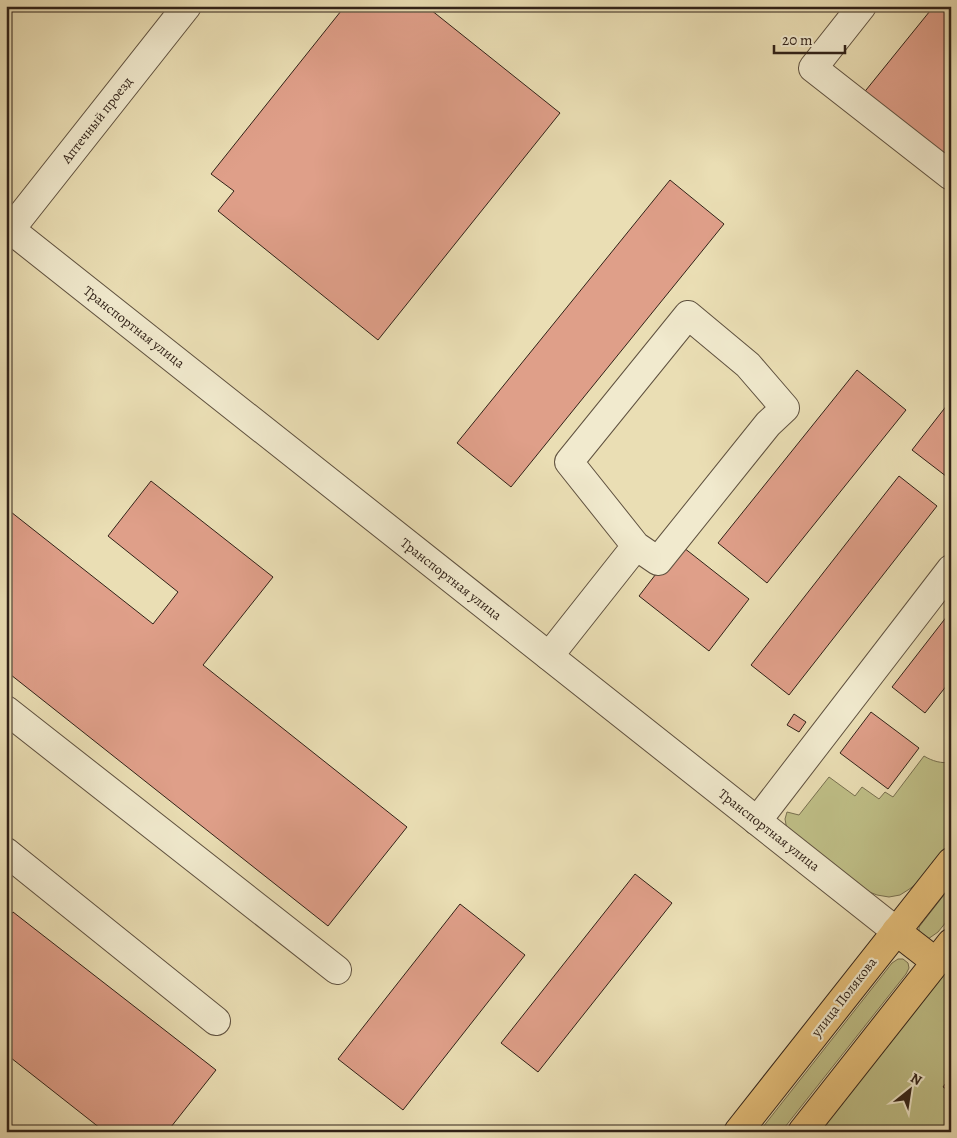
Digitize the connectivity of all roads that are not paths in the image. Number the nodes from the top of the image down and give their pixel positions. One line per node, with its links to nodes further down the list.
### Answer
1 (187, 6): 4 (street, Аптечный проезд)
2 (862, 6): 3 (street)
3 (951, 176)
4 (8, 230): 7 (street, Транспортная улица)
5 (636, 546): 5 (street); 7 (street)
6 (951, 569): 9 (street)
7 (549, 656): 9 (street, Транспортная улица)
8 (6, 710): 14 (street)
9 (757, 821): 12 (street, Транспортная улица)
10 (6, 852): 15 (street)
11 (951, 862): 12 (main road, улица Полякова)
12 (896, 931): 13 (main road); 16 (main road, улица Полякова)
13 (943, 953): 17 (main road)
14 (337, 970)
15 (216, 1021)
16 (738, 1132)
17 (802, 1132)

